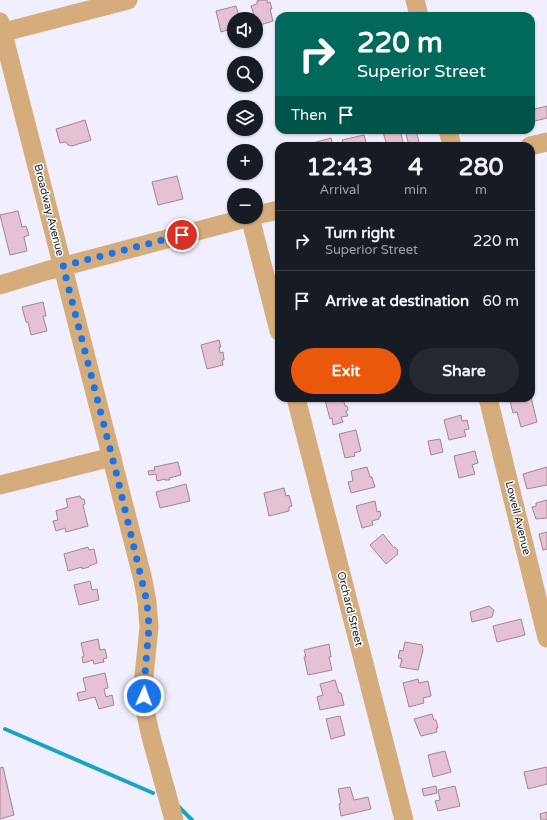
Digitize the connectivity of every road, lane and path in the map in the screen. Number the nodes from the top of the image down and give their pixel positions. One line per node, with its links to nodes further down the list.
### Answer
1 (128, 0): 4 (street)
2 (415, 0): 3 (street)
3 (418, 12)
4 (1, 29): 11 (street, Broadway Avenue)
5 (547, 142): 6 (street)
6 (535, 145)
7 (275, 211): 8 (street)
8 (263, 213)
9 (227, 223): 11 (street)
10 (252, 224): 13 (street)
11 (63, 266): 12 (street); 16 (street, Broadway Avenue)
12 (0, 285)
13 (275, 315)
14 (297, 402): 20 (street, Orchard Street)
15 (489, 402): 18 (street, Lowell Avenue)
16 (112, 457): 17 (street); 19 (street, Broadway Avenue)
17 (0, 485)
18 (547, 638)
19 (174, 820)
20 (404, 820)

